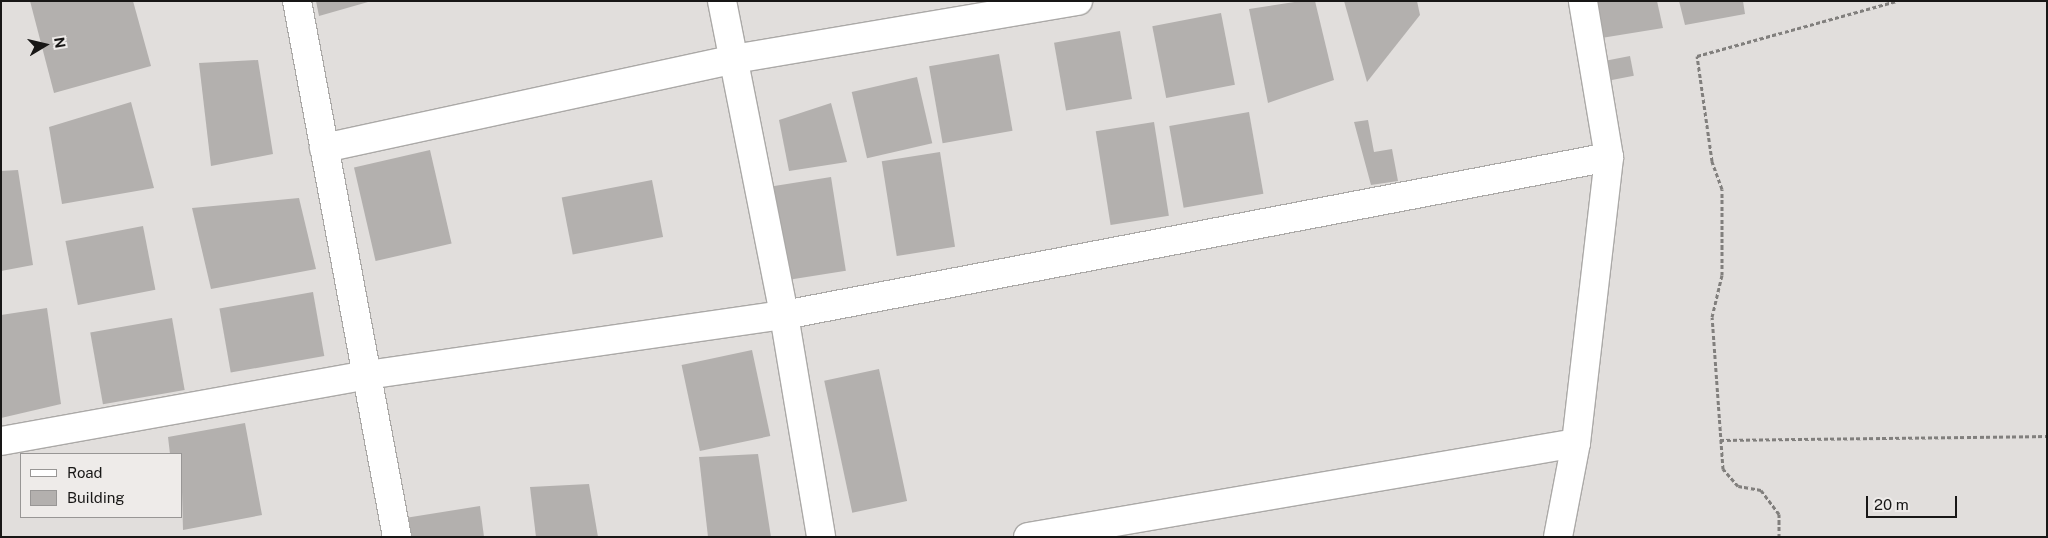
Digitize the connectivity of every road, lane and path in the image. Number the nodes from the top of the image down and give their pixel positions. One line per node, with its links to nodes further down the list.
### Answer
1 (297, 1): 7 (street)
2 (722, 1): 6 (street)
3 (1078, 1): 6 (street)
4 (1583, 1): 8 (street)
5 (1897, 1): 12 (path)
6 (734, 59): 7 (street); 9 (street)
7 (324, 148): 10 (street)
8 (1609, 157): 9 (street); 14 (street)
9 (784, 315): 10 (street); 16 (street)
10 (367, 375): 13 (street); 15 (street)
11 (2047, 436): 12 (path)
12 (1720, 440): 19 (path)
13 (1, 441)
14 (1576, 443): 17 (street); 18 (street)
15 (397, 537)
16 (821, 537)
17 (1028, 537)
18 (1558, 537)
19 (1779, 537)

